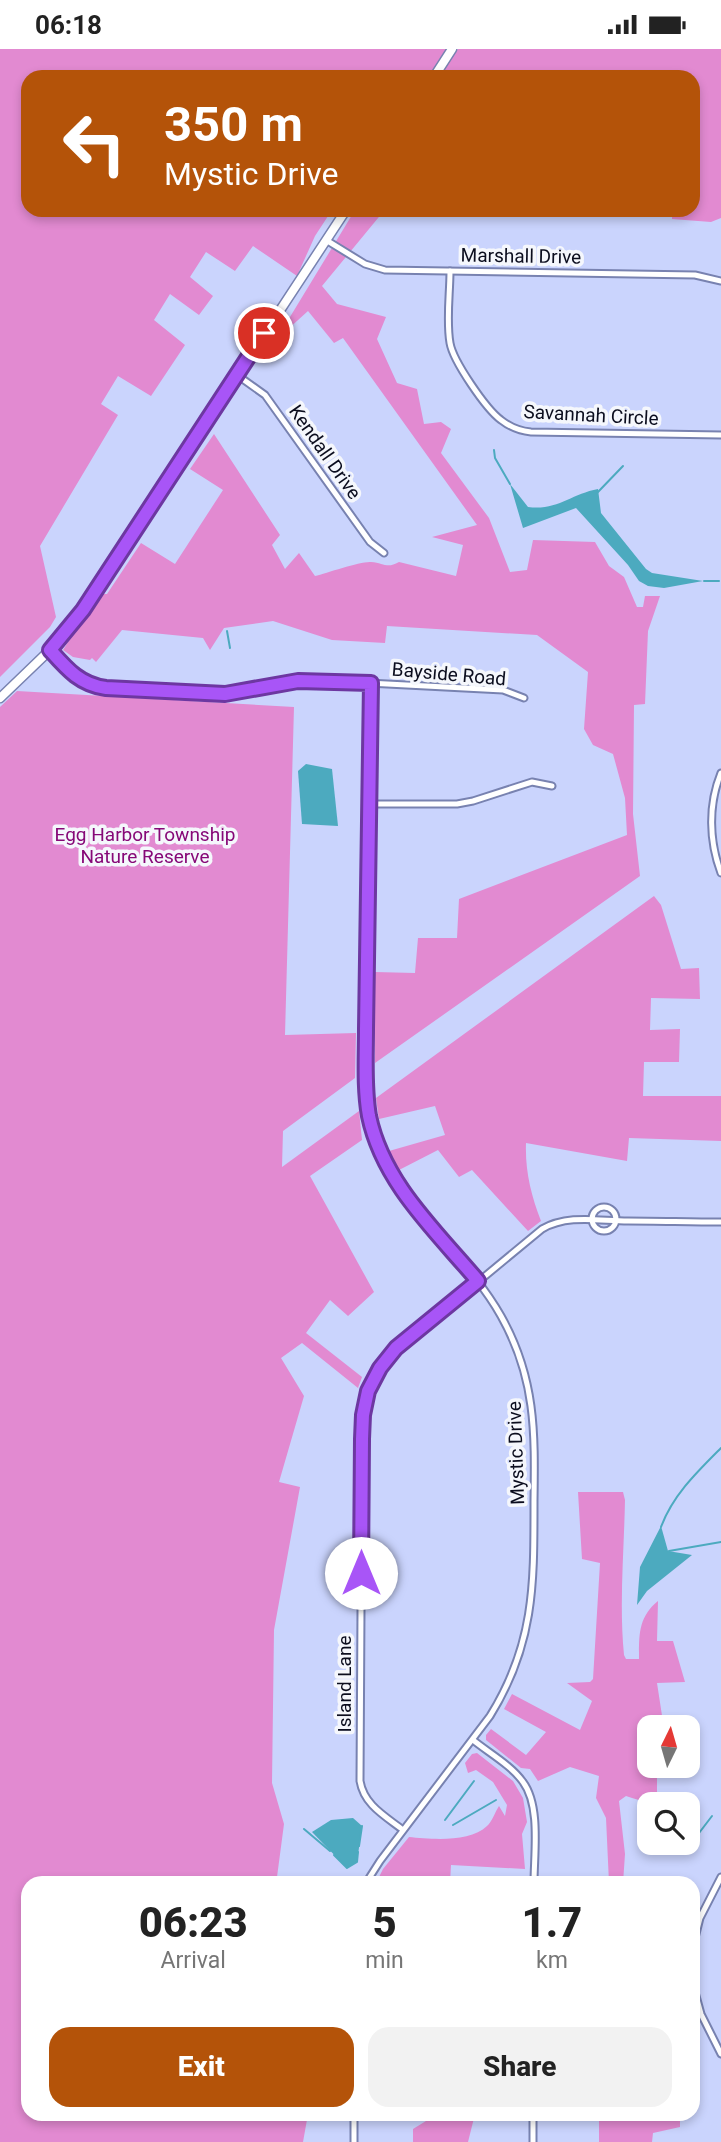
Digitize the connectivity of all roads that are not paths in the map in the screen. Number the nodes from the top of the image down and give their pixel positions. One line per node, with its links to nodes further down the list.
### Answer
1 (453, 49): 2 (main road)
2 (439, 70)
3 (341, 217): 4 (main road)
4 (326, 240): 5 (street, Marshall Drive); 7 (main road)
5 (450, 271): 6 (street, Marshall Drive); 8 (street, Savannah Circle)
6 (721, 281)
7 (237, 375): 9 (street, Kendall Drive); 10 (main road)
8 (721, 435)
9 (384, 553)
10 (50, 650): 11 (street, Bayside Road); 12 (main road)
11 (371, 683): 13 (street, Bayside Road); 16 (street, Mystic Drive)
12 (0, 698)
13 (524, 698)
14 (721, 773): 17 (street)
15 (552, 786): 16 (street)
16 (369, 804): 21 (street, Mystic Drive)
17 (721, 873)
18 (592, 1219): 19 (street, Island Lane); 19 (street, Island Lane); 19 (street, Island Lane); 21 (street, Island Lane)
19 (616, 1221): 20 (street, Island Lane)
20 (721, 1222)
21 (478, 1281): 22 (street, Mystic Drive); 23 (street, Island Lane)
22 (473, 1740): 23 (street, Mystic Drive); 25 (street)
23 (403, 1831): 24 (street, Mystic Drive)
24 (371, 1876)
25 (534, 1876)
26 (721, 1877): 27 (street)
27 (700, 1922)
28 (700, 2010): 29 (street)
29 (721, 2054)
30 (354, 2121): 32 (street)
31 (533, 2121): 33 (street)
32 (354, 2142)
33 (533, 2142)

